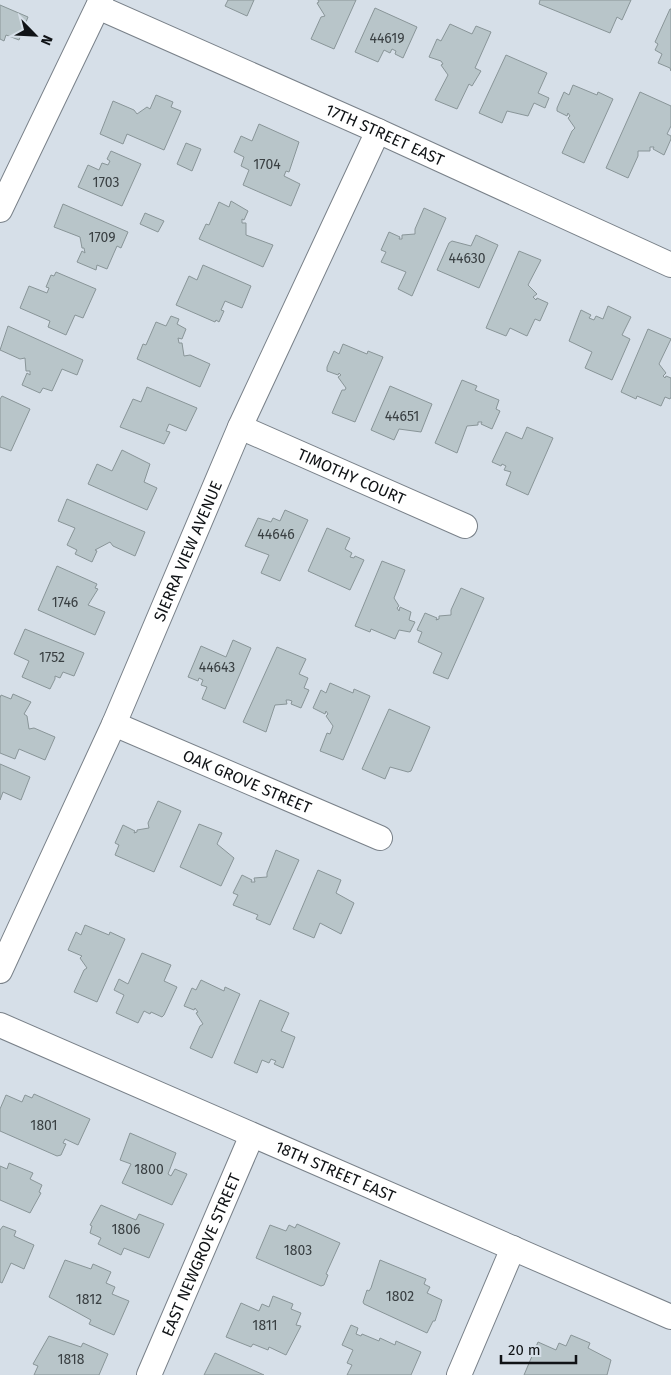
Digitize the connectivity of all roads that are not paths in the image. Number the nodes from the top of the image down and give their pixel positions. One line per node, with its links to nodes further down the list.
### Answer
1 (99, 4): 2 (street, 17TH STREET EAST); 3 (street)
2 (378, 131): 4 (street, 17TH STREET EAST); 5 (street, SIERRA VIEW AVENUE)
3 (3, 195)
4 (671, 265)
5 (240, 428): 6 (street, TIMOTHY COURT); 7 (street, SIERRA VIEW AVENUE)
6 (465, 526)
7 (114, 724): 8 (street, OAK GROVE STREET); 9 (street, SIERRA VIEW AVENUE)
8 (380, 838)
9 (0, 971)
10 (0, 1025): 11 (street, 18TH STREET EAST)
11 (252, 1135): 12 (street, 18TH STREET EAST); 14 (street, EAST NEWGROVE STREET)
12 (513, 1248): 13 (street, 18TH STREET EAST); 15 (street)
13 (671, 1317)
14 (149, 1375)
15 (459, 1375)

